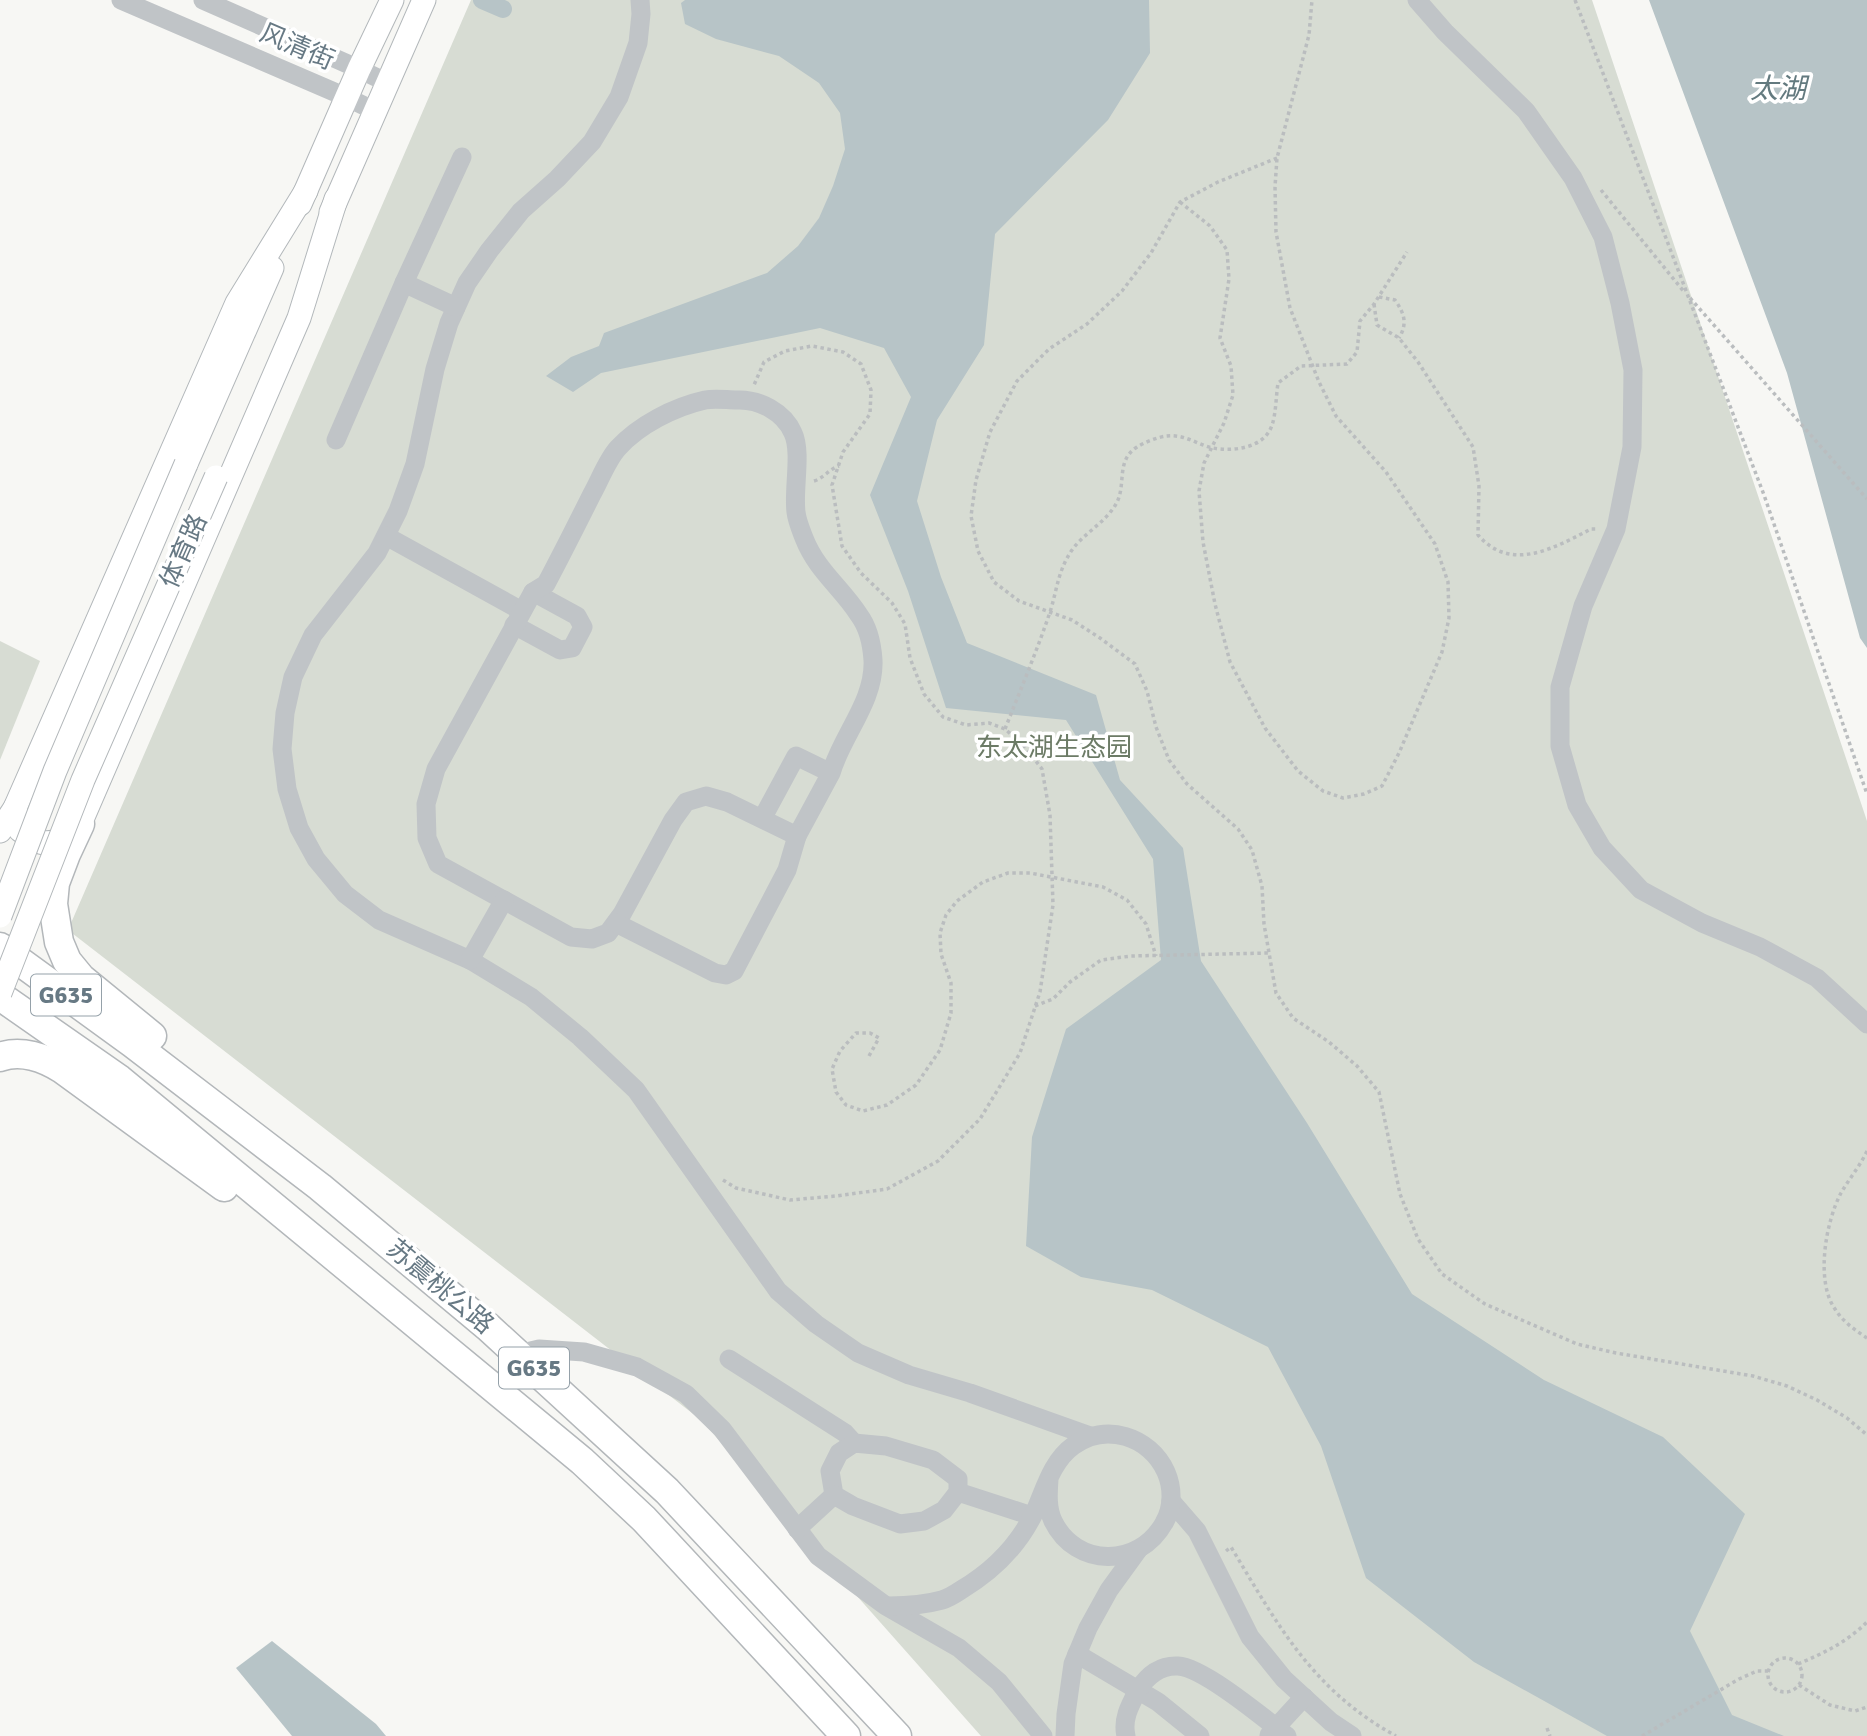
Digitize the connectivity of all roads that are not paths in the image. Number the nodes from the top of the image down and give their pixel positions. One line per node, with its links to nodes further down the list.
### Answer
1 (121, 0): 9 (street, 风清街)
2 (203, 0): 7 (street, 风清街)
3 (392, 0): 7 (main road, 体育路)
4 (640, 0): 15 (street)
5 (1417, 0): 32 (street)
6 (423, 3): 8 (main road, 体育路)
7 (359, 69): 8 (street, 风清街); 9 (main road, 体育路)
8 (388, 83): 10 (main road, 体育路)
9 (346, 97): 10 (street, 风清街); 12 (main road, 体育路)
10 (374, 111): 13 (main road, 体育路)
11 (461, 156): 14 (street)
12 (306, 191): 21 (main road); 27 (main road, 体育路, bridge)
13 (336, 199): 23 (main road); 31 (main road, 体育路, bridge)
14 (404, 283): 15 (street); 16 (street)
15 (456, 307): 17 (street)
16 (336, 440)
17 (386, 536): 19 (street); 30 (street)
18 (533, 592): 19 (street); 19 (street); 20 (street)
19 (518, 618): 26 (street)
20 (831, 773): 22 (street); 25 (street)
21 (15, 808): 23 (main road); 24 (main road)
22 (762, 818): 25 (street); 28 (street)
23 (80, 824): 34 (highway)
24 (0, 831)
25 (797, 836): 28 (street)
26 (504, 900): 28 (street); 30 (street)
27 (0, 916)
28 (616, 923)
29 (0, 947): 34 (highway, 苏震桃公路 / G635)
30 (470, 960): 38 (street)
31 (0, 995): 35 (highway, 苏震桃公路 / G635)
32 (1867, 1024)
33 (0, 1057): 35 (highway)
34 (377, 1234): 36 (highway, 苏震桃公路 / G635)
35 (407, 1317): 52 (highway, 苏震桃公路 / G635)
36 (518, 1354): 45 (street); 53 (highway, 苏震桃公路 / G635)
37 (729, 1359): 39 (street)
38 (1090, 1436): 40 (street); 43 (street)
39 (854, 1443): 41 (street); 42 (street)
40 (1049, 1479): 44 (street); 46 (street)
41 (958, 1493): 42 (street); 44 (street)
42 (834, 1494): 45 (street)
43 (1171, 1501): 46 (street); 50 (street)
44 (1032, 1516): 47 (street)
45 (797, 1530): 47 (street)
46 (1138, 1550): 48 (street)
47 (886, 1606): 54 (street)
48 (1077, 1654): 49 (street); 55 (street)
49 (1138, 1691): 51 (street); 56 (street); 57 (street)
50 (1304, 1698): 51 (street); 58 (street)
51 (1278, 1733)
52 (846, 1736)
53 (897, 1736)
54 (1043, 1736)
55 (1065, 1736)
56 (1126, 1736)
57 (1200, 1736)
58 (1352, 1736)

